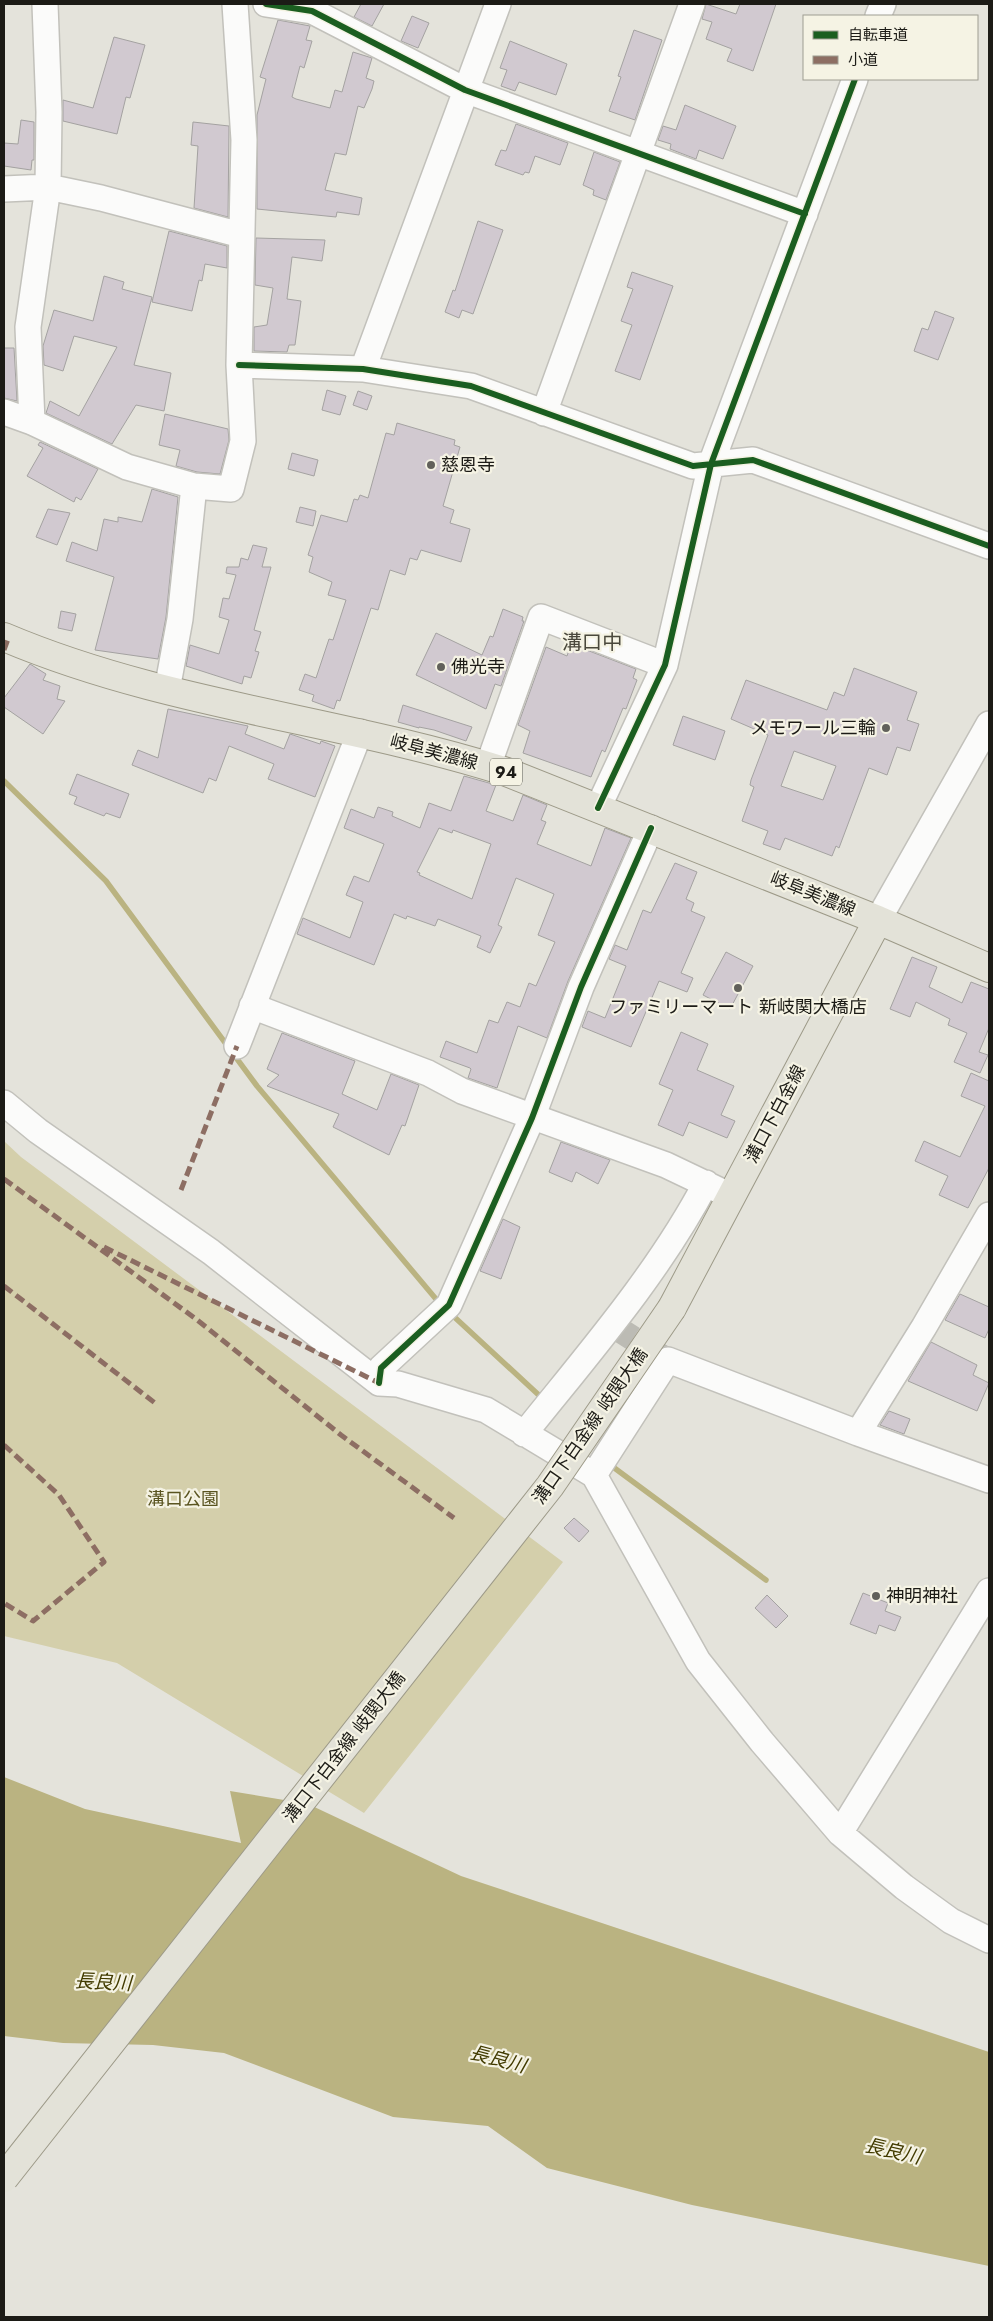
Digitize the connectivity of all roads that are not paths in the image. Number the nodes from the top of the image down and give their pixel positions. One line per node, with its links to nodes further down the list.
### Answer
1 (46, 4): 9 (street)
2 (235, 4): 12 (street)
3 (266, 4): 7 (street)
4 (498, 4): 7 (street)
5 (692, 4): 8 (street)
6 (855, 80): 11 (street)
7 (465, 90): 8 (street); 14 (street)
8 (638, 153): 11 (street); 16 (street)
9 (48, 187): 10 (street); 12 (street); 17 (street)
10 (4, 189)
11 (804, 214): 18 (street)
12 (242, 235): 13 (street)
13 (239, 365): 14 (street); 19 (street)
14 (363, 369): 16 (street)
15 (4, 412): 17 (street)
16 (544, 413): 18 (street)
17 (32, 422): 19 (street)
18 (711, 464): 20 (street); 22 (street)
19 (194, 486): 23 (street)
20 (989, 546)
21 (4, 637): 23 (main road, 岐阜美濃線 / 94)
22 (665, 665): 26 (street); 27 (street)
23 (167, 690): 25 (main road, 岐阜美濃線 / 94)
24 (989, 724): 29 (street)
25 (360, 732): 26 (main road, 岐阜美濃線 / 94); 31 (street)
26 (488, 766): 27 (main road, 岐阜美濃線 / 94)
27 (598, 808): 28 (main road, 岐阜美濃線 / 94)
28 (651, 828): 29 (main road, 岐阜美濃線 / 94); 34 (street)
29 (878, 920): 30 (main road, 岐阜美濃線 / 94); 36 (main road, 溝口下白金線)
30 (989, 968)
31 (252, 1006): 32 (street); 34 (street)
32 (237, 1046)
33 (4, 1103): 39 (street)
34 (532, 1118): 35 (street); 39 (street)
35 (706, 1183): 36 (street); 41 (street)
36 (731, 1196): 38 (main road, 溝口下白金線)
37 (989, 1215): 40 (street)
38 (672, 1308): 47 (main road, 溝口下白金線 岐関大橋, bridge)
39 (379, 1383): 41 (street)
40 (858, 1433): 42 (street); 43 (street)
41 (524, 1434): 42 (street)
42 (594, 1475): 45 (street)
43 (989, 1480)
44 (989, 1591): 45 (street)
45 (840, 1832): 46 (street)
46 (989, 1940)
47 (4, 2178)

